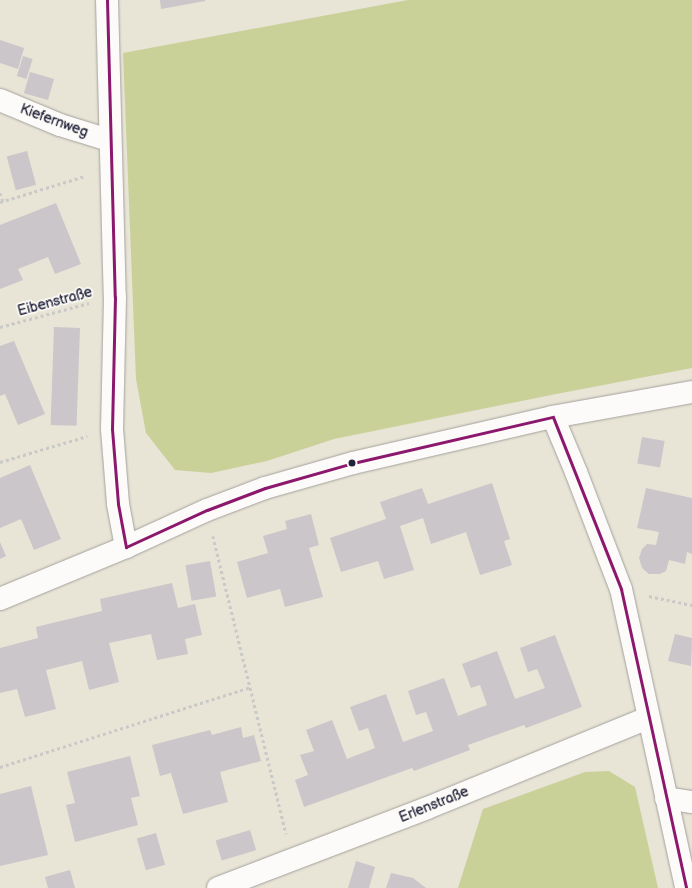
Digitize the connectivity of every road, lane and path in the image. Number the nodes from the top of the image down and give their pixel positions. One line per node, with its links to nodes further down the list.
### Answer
1 (107, 0): 3 (street)
2 (0, 100): 3 (street, Kiefernweg)
3 (109, 140): 4 (street)
4 (110, 169): 6 (path); 7 (street)
5 (0, 193): 6 (path)
6 (1, 201)
7 (115, 297): 8 (path, Eibenstraße); 11 (street)
8 (0, 327)
9 (692, 392): 10 (street)
10 (553, 417): 13 (street); 15 (street)
11 (112, 428): 12 (path); 14 (street)
12 (0, 462)
13 (207, 510): 14 (street); 18 (path)
14 (126, 547): 16 (street)
15 (621, 589): 17 (path); 19 (street)
16 (0, 599)
17 (692, 605)
18 (250, 688): 20 (path); 23 (path)
19 (648, 718): 21 (street); 24 (street, Erlenstraße)
20 (0, 768)
21 (666, 798): 22 (street); 25 (street)
22 (692, 802)
23 (282, 818)
24 (218, 888)
25 (686, 888)

